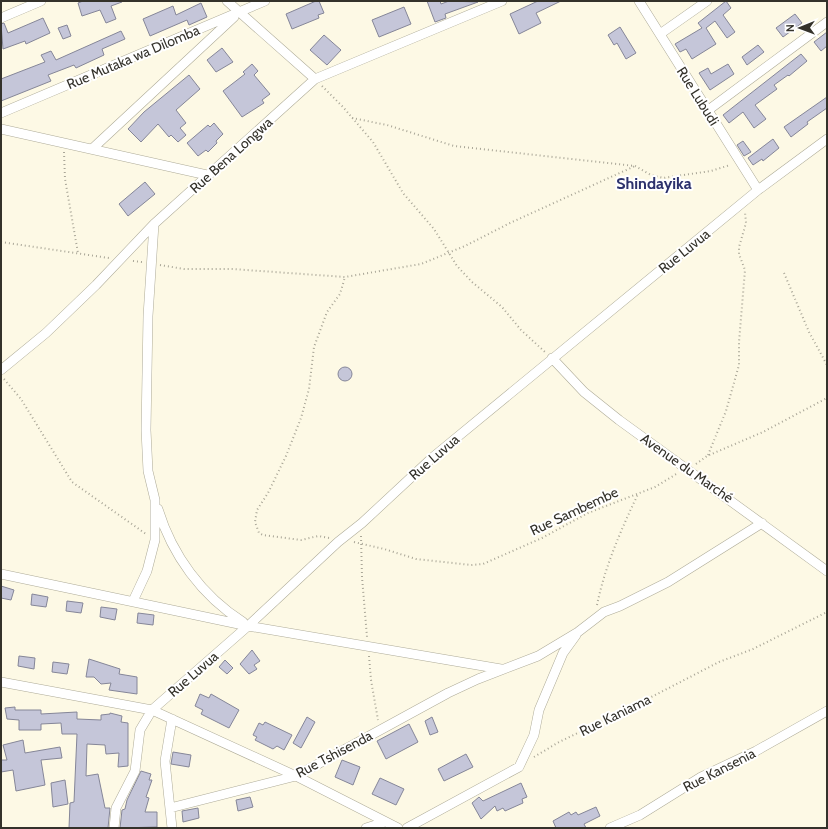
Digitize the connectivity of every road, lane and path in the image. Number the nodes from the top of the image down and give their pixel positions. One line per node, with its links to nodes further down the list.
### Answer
1 (41, 1): 8 (street)
2 (227, 1): 7 (street)
3 (265, 1): 7 (street, Rue Mutaka wa Dilomba)
4 (502, 1): 11 (street, Rue Bena Longwa)
5 (639, 1): 10 (street, Rue Lubudi)
6 (707, 1): 10 (street)
7 (240, 12): 11 (street); 13 (street, Rue Mutaka wa Dilomba); 18 (street)
8 (1, 18)
9 (827, 22): 12 (street)
10 (660, 34): 12 (street, Rue Lubudi)
11 (316, 79): 14 (path); 21 (street, Rue Bena Longwa)
12 (707, 111): 19 (street, Rue Lubudi)
13 (1, 113)
14 (352, 118): 20 (path); 27 (path)
15 (1, 129): 17 (street)
16 (827, 139): 22 (street, Rue Luvua)
17 (64, 145): 18 (street); 26 (path)
18 (92, 149): 21 (street)
19 (739, 162): 20 (path); 22 (street, Rue Lubudi)
20 (635, 166): 27 (path)
21 (207, 175): 24 (street, Rue Bena Longwa)
22 (758, 190): 23 (street, Rue Luvua)
23 (744, 202): 32 (street, Rue Luvua); 37 (path)
24 (154, 224): 28 (street, Rue Bena Longwa); 29 (street)
25 (1, 242): 26 (path)
26 (78, 253): 28 (path)
27 (448, 253): 31 (path); 32 (path)
28 (122, 259): 29 (path); 34 (street, Rue Bena Longwa)
29 (151, 264): 31 (path); 40 (street)
30 (784, 273): 33 (path)
31 (345, 278): 44 (path, Rue Sambembe)
32 (552, 358): 38 (street, Avenue du Marché); 41 (street, Rue Luvua)
33 (827, 366)
34 (1, 370)
35 (1, 375): 43 (path)
36 (827, 398): 37 (path, Rue Sambembe)
37 (707, 456): 38 (path, Rue Sambembe)
38 (686, 468): 39 (path, Rue Sambembe); 42 (street, Avenue du Marché)
39 (639, 493): 45 (path, Rue Sambembe); 49 (path)
40 (155, 500): 43 (street); 51 (street)
41 (362, 523): 44 (street, Rue Luvua); 45 (path)
42 (762, 523): 46 (street, Avenue du Marché); 52 (street)
43 (155, 540): 48 (street)
44 (338, 542): 45 (path, Rue Sambembe); 51 (street, Rue Luvua)
45 (361, 543): 53 (path)
46 (827, 571)
47 (1, 574): 48 (street)
48 (132, 601): 51 (street)
49 (596, 609)
50 (827, 612): 60 (path, Rue Kaniama)
51 (248, 626): 53 (street); 56 (street, Rue Luvua)
52 (578, 632): 54 (street, Rue Tshisenda); 60 (street)
53 (368, 647): 54 (street); 59 (path)
54 (502, 670): 59 (street, Rue Tshisenda)
55 (1, 682): 56 (street)
56 (152, 710): 58 (street); 64 (street, Rue Luvua)
57 (827, 711): 69 (street, Rue Kansenia)
58 (172, 719): 61 (street); 62 (street)
59 (380, 730): 61 (street, Rue Tshisenda)
60 (519, 767): 68 (street)
61 (296, 776): 62 (street, Rue Tshisenda); 63 (street)
62 (170, 808): 65 (street)
63 (385, 822): 66 (street); 67 (street)
64 (114, 828)
65 (172, 828)
66 (366, 828)
67 (398, 828)
68 (407, 828)
69 (610, 828)

